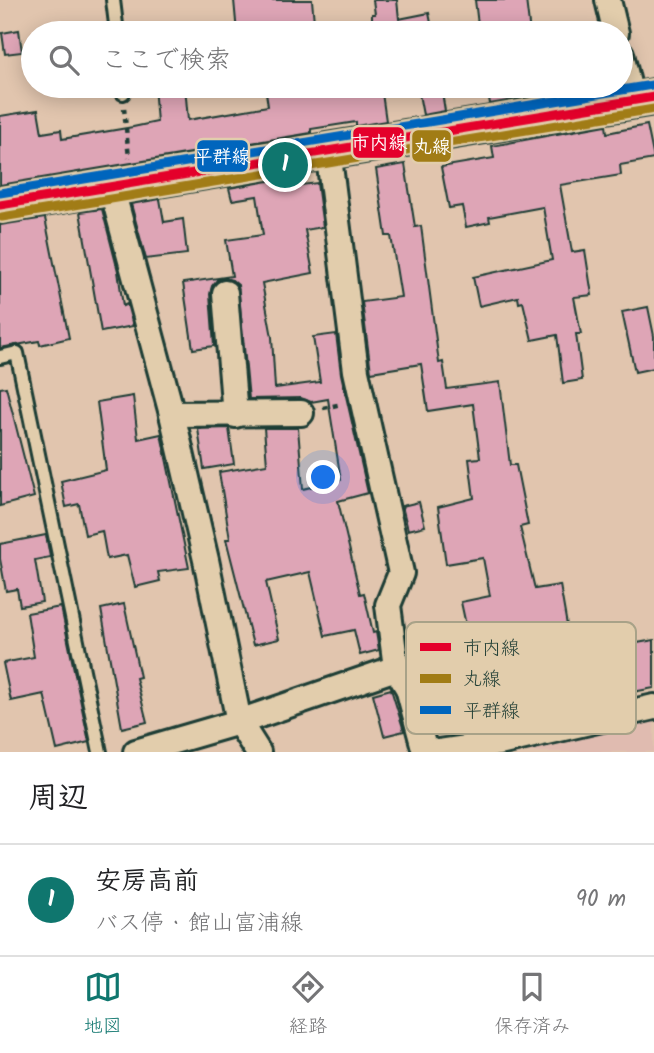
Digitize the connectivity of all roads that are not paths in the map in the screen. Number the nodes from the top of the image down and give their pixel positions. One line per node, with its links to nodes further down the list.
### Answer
1 (114, 0): 3 (lane)
2 (608, 0): 4 (street)
3 (116, 21)
4 (613, 21)
5 (633, 79): 6 (street)
6 (643, 99): 7 (main road)
7 (328, 150): 8 (main road); 15 (street)
8 (120, 173): 9 (main road); 13 (street)
9 (0, 205)
10 (225, 293): 14 (street)
11 (0, 357): 22 (lane)
12 (301, 413): 14 (street)
13 (172, 414): 14 (street); 19 (street)
14 (235, 415)
15 (396, 667): 16 (street); 19 (street)
16 (406, 684)
17 (654, 707): 18 (street)
18 (636, 711)
19 (239, 722): 23 (street); 24 (street)
20 (420, 734): 25 (street)
21 (538, 734): 25 (street)
22 (100, 752)
23 (136, 752)
24 (258, 752)
25 (436, 752)

